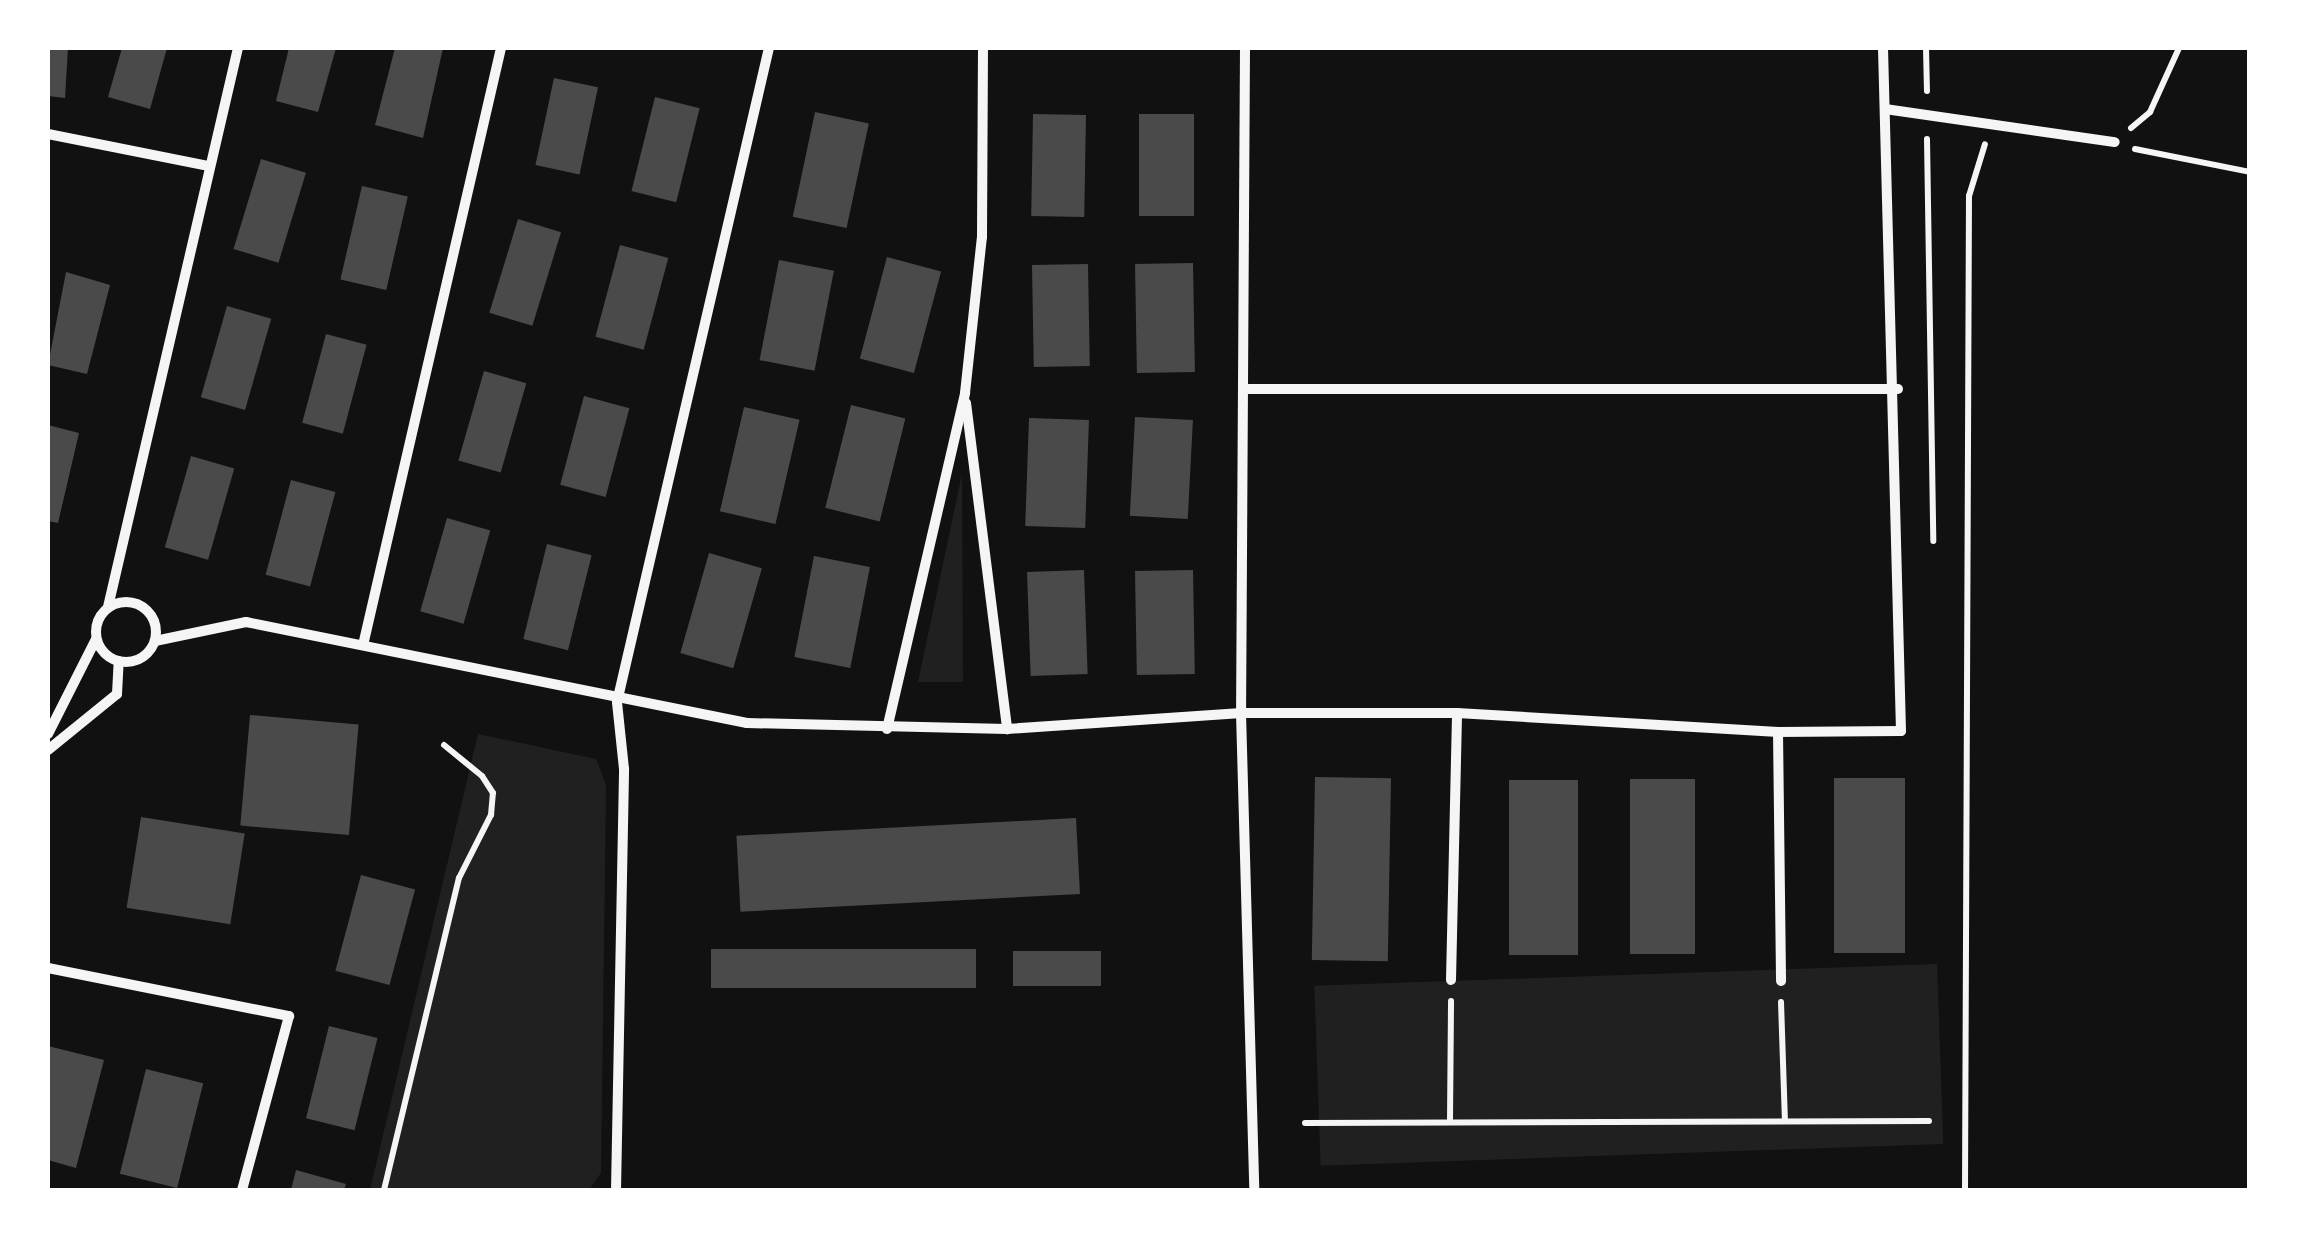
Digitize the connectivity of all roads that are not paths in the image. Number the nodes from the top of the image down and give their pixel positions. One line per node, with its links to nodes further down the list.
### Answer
1 (238, 48): 10 (street)
2 (501, 48): 17 (street)
3 (770, 48): 19 (street)
4 (983, 48): 13 (street)
5 (1245, 48): 11 (street)
6 (1883, 48): 7 (street)
7 (1885, 109): 9 (street); 12 (street)
8 (48, 134): 10 (street)
9 (2115, 142)
10 (208, 166): 14 (street)
11 (1246, 389): 12 (street); 20 (street)
12 (1898, 389): 24 (street)
13 (965, 392): 22 (street); 23 (street)
14 (108, 607): 15 (street); 16 (street)
15 (96, 639): 18 (street); 25 (street)
16 (155, 641): 17 (street); 18 (street)
17 (364, 642): 19 (street)
18 (119, 661): 26 (street)
19 (617, 702): 22 (street); 31 (street)
20 (1241, 713): 21 (street); 23 (street); 32 (street)
21 (1458, 713): 24 (street); 28 (street)
22 (887, 728): 23 (street)
23 (1007, 729)
24 (1778, 732): 29 (street)
25 (48, 734)
26 (48, 750)
27 (48, 968): 30 (street)
28 (1452, 980)
29 (1781, 980)
30 (242, 1190)
31 (616, 1190)
32 (1254, 1190)

